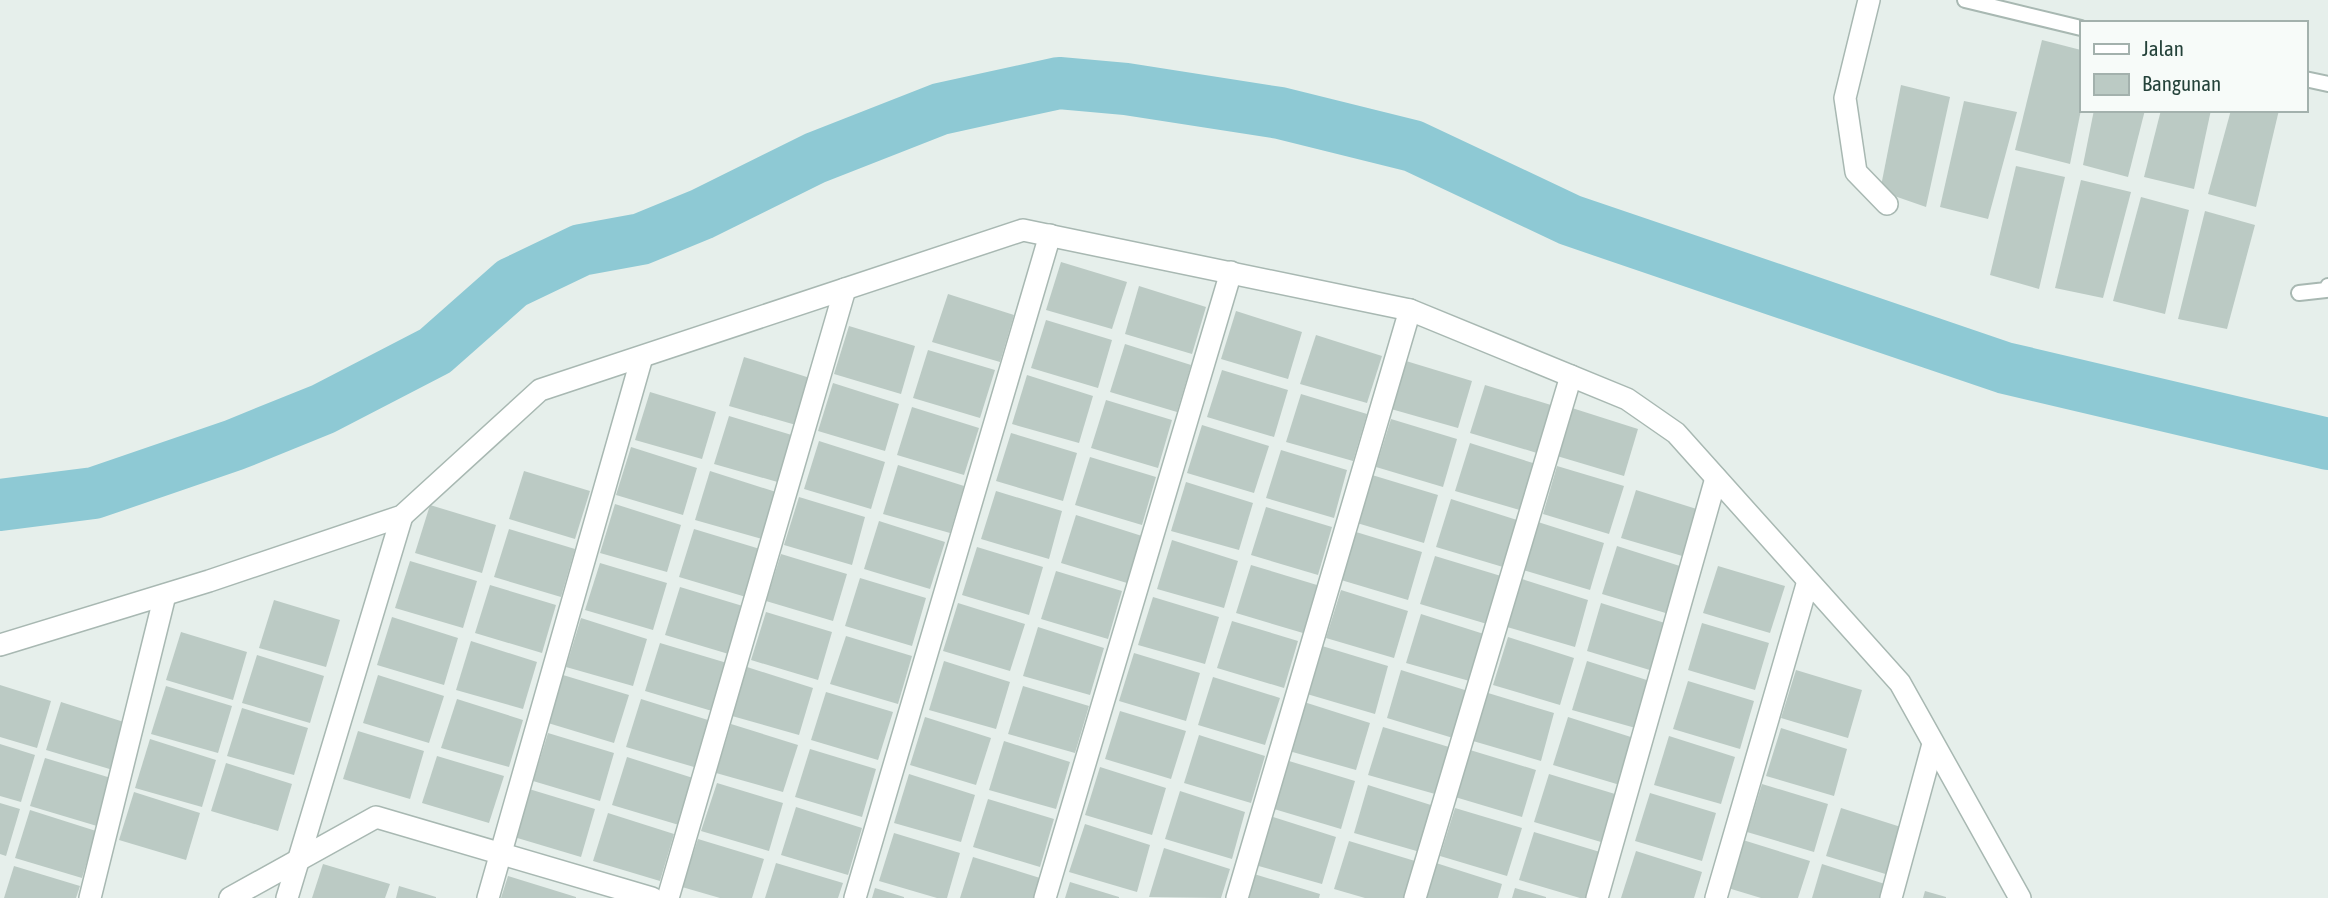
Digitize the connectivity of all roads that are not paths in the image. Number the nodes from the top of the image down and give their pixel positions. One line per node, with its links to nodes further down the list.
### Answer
1 (1869, 0): 6 (street)
2 (1965, 0): 3 (lane)
3 (2080, 28)
4 (2307, 79): 5 (lane)
5 (2328, 84)
6 (1887, 204)
7 (1050, 235): 8 (street); 10 (street); 29 (street)
8 (1231, 272): 12 (street); 30 (street)
9 (2328, 286): 11 (lane)
10 (845, 289): 13 (street); 28 (street)
11 (2299, 293)
12 (1410, 310): 14 (street); 31 (street)
13 (642, 357): 16 (street); 21 (street)
14 (1570, 376): 15 (street); 32 (street)
15 (1716, 478): 17 (street); 33 (street)
16 (402, 516): 18 (street); 22 (street)
17 (1808, 581): 20 (street); 34 (street)
18 (165, 595): 19 (street); 23 (street)
19 (0, 645)
20 (1933, 744): 35 (street); 36 (street)
21 (500, 855): 22 (street); 26 (street); 27 (street)
22 (298, 861): 24 (street); 25 (street)
23 (90, 898)
24 (230, 898)
25 (286, 898)
26 (488, 898)
27 (652, 898)
28 (668, 898)
29 (855, 898)
30 (1045, 898)
31 (1237, 898)
32 (1415, 898)
33 (1597, 898)
34 (1716, 898)
35 (1891, 898)
36 (2020, 898)

